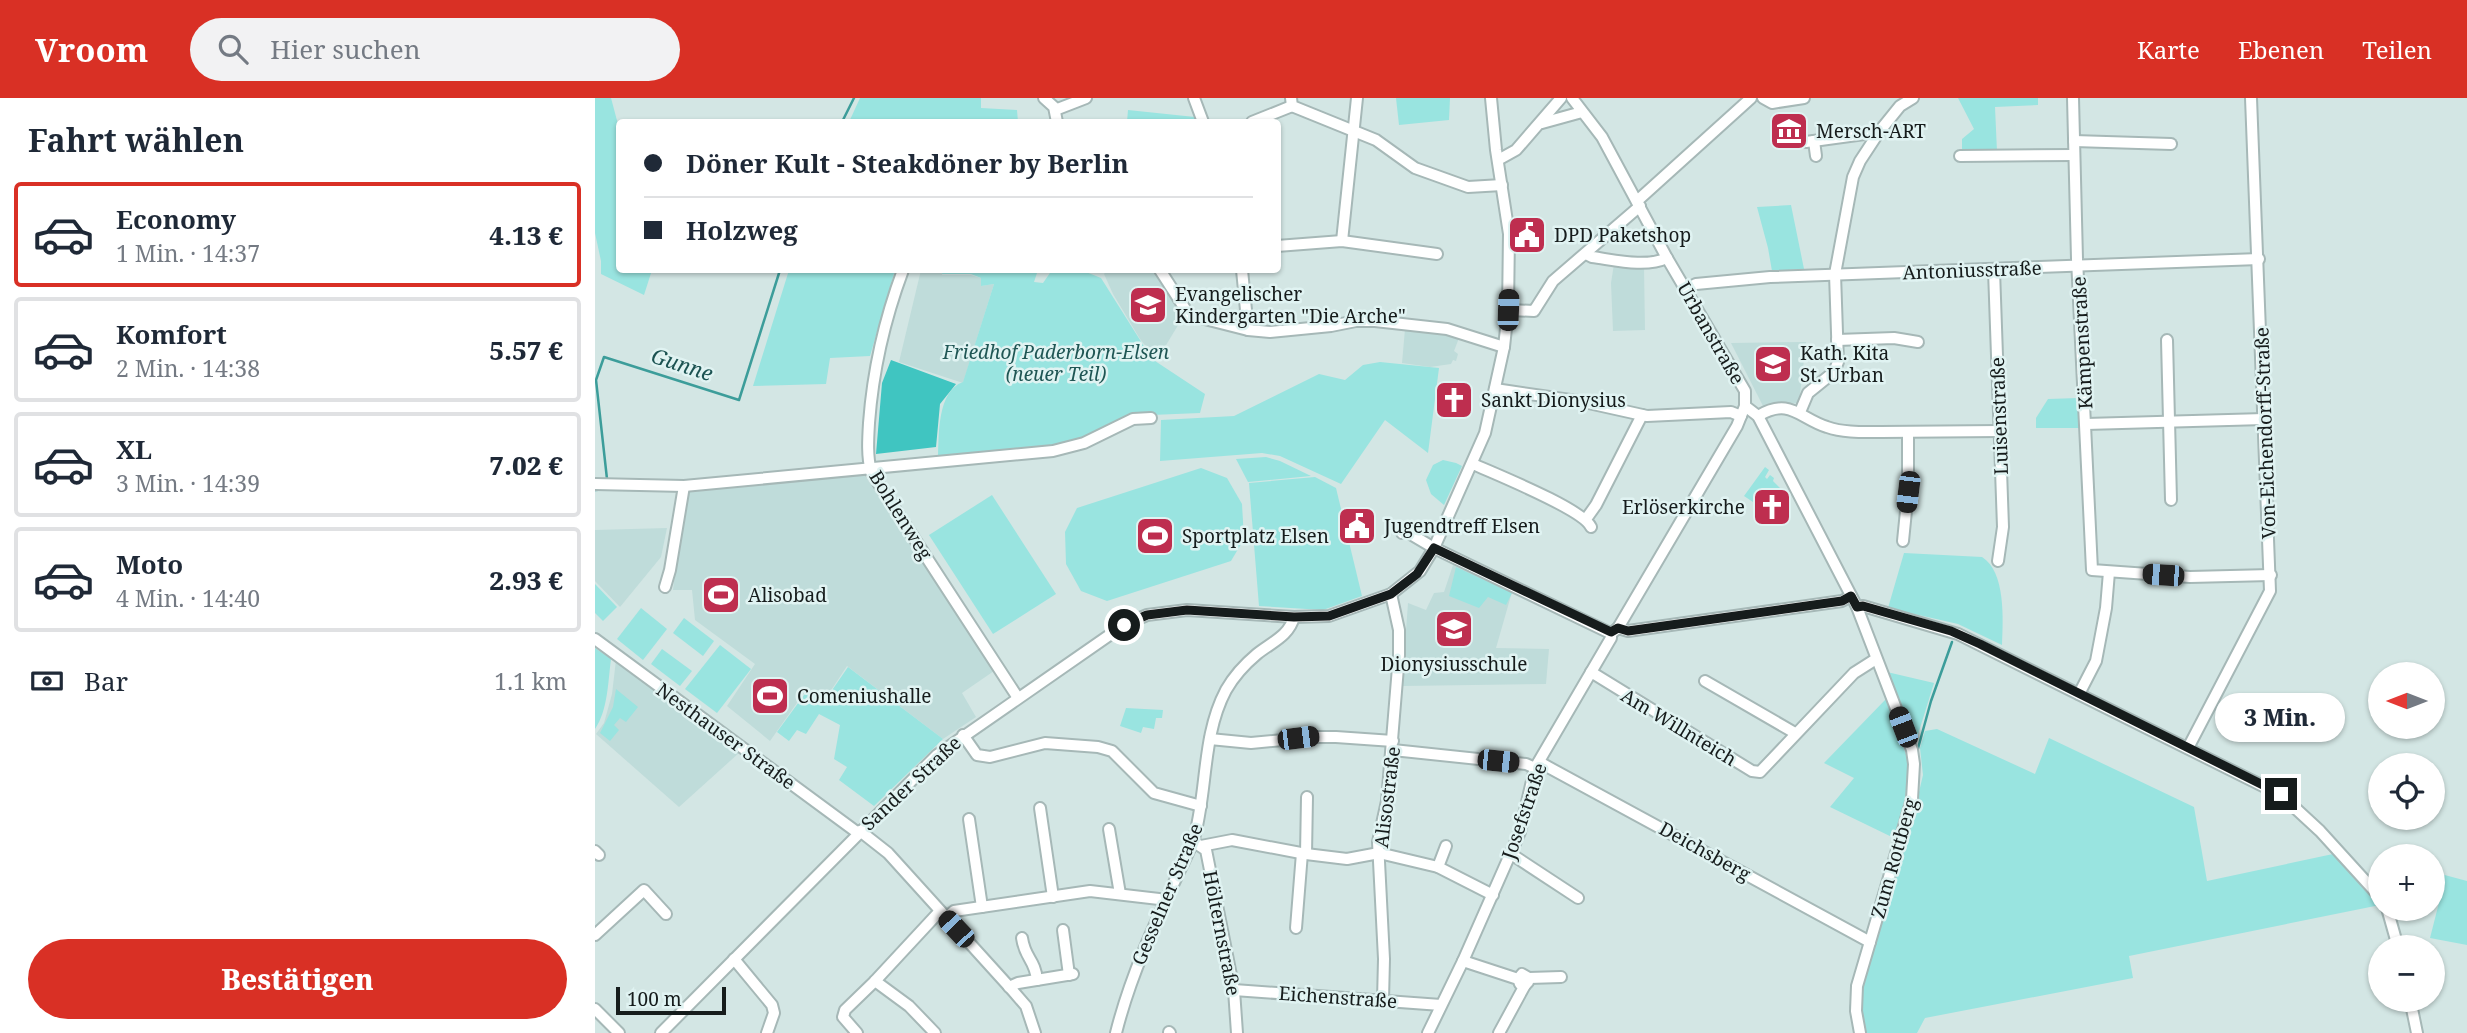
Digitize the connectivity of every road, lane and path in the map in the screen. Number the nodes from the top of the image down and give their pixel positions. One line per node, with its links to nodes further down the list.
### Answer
1 (1044, 98): 15 (street)
2 (1086, 98): 15 (street)
3 (1194, 98): 18 (street)
4 (1357, 98): 21 (street)
5 (1491, 98): 28 (street, Sander Straße)
6 (1561, 98): 20 (street)
7 (1572, 98): 16 (street, Urbanstraße)
8 (1751, 98): 30 (street)
9 (1763, 98): 10 (street)
10 (1804, 98)
11 (1913, 98): 22 (street)
12 (2073, 98): 23 (street, Kämpenstraße)
13 (2251, 98): 36 (street, Von-Eichendorff-Straße)
14 (1292, 102): 19 (street); 21 (street)
15 (1055, 110): 17 (street)
16 (1582, 112): 20 (street); 30 (street, Urbanstraße)
17 (1056, 119)
18 (1202, 119)
19 (1258, 119)
20 (1540, 123): 28 (street)
21 (1354, 131): 29 (street); 31 (street)
22 (1879, 132): 26 (street); 42 (street)
23 (2074, 141): 24 (street); 25 (street, Kämpenstraße)
24 (2171, 144)
25 (2074, 155): 27 (street); 37 (street, Kämpenstraße)
26 (1816, 156)
27 (1960, 156)
28 (1497, 160): 29 (street, Sander Straße)
29 (1502, 186): 44 (street, Sander Straße)
30 (1639, 204): 34 (street); 35 (street, Urbanstraße)
31 (1342, 240): 32 (street); 33 (street)
32 (1281, 246)
33 (1437, 254)
34 (1585, 254): 35 (street); 44 (street)
35 (1667, 258): 43 (street, Urbanstraße)
36 (2259, 259): 37 (street, Antoniusstraße); 56 (street, Von-Eichendorff-Straße)
37 (2078, 267): 38 (street, Antoniusstraße); 58 (street, Kämpenstraße)
38 (1994, 270): 42 (street, Antoniusstraße); 59 (street, Luisenstraße)
39 (902, 273): 62 (street, Bohlenweg)
40 (1162, 273): 45 (street)
41 (1243, 273): 45 (street)
42 (1835, 274): 43 (street, Antoniusstraße); 46 (street)
43 (1686, 289): 51 (street, Urbanstraße)
44 (1508, 310): 49 (street, Sander Straße)
45 (1248, 330): 49 (street)
46 (1837, 340): 48 (street); 52 (street)
47 (2167, 340): 57 (street)
48 (1918, 342)
49 (1504, 347): 50 (street, Sander Straße)
50 (1495, 389): 53 (street); 61 (street, Sander Straße)
51 (1743, 411): 53 (street); 54 (street, Urbanstraße); 77 (street, Josefstraße)
52 (1800, 412): 54 (street); 60 (street)
53 (1642, 415): 61 (street)
54 (1758, 416): 74 (street, Urbanstraße)
55 (1151, 418): 62 (street)
56 (2264, 419): 57 (street); 71 (street, Von-Eichendorff-Straße)
57 (2168, 423): 58 (street); 65 (street)
58 (2086, 424): 70 (street, Kämpenstraße)
59 (2000, 431): 60 (street); 69 (street, Luisenstraße)
60 (1908, 432): 67 (street)
61 (1473, 464): 68 (street, Sander Straße)
62 (869, 468): 64 (street); 83 (street, Bohlenweg)
63 (595, 484): 64 (street)
64 (684, 486): 72 (street)
65 (2171, 500)
66 (1402, 533): 68 (street)
67 (1903, 541)
68 (1434, 548): 73 (street, Sander Straße); 77 (street)
69 (1998, 561)
70 (2109, 572): 71 (street); 82 (street)
71 (2271, 575): 88 (street, Von-Eichendorff-Straße)
72 (665, 587)
73 (1391, 594): 76 (street, Sander Straße); 87 (street, Alisostraße)
74 (1851, 596): 75 (street, Urbanstraße); 77 (street)
75 (1857, 607): 79 (street, Zum Rottberg); 82 (street)
76 (1294, 617): 83 (street, Sander Straße); 86 (street, Gesselner Straße)
77 (1614, 631): 80 (street, Josefstraße)
78 (595, 639): 95 (street, Nesthauser Straße)
79 (1877, 659): 84 (street, Am Willnteich); 115 (street, Zum Rottberg)
80 (1591, 672): 84 (street, Am Willnteich); 89 (street, Josefstraße)
81 (1705, 681): 84 (street)
82 (2079, 694): 88 (street)
83 (1018, 698): 85 (street, Sander Straße)
84 (1795, 733)
85 (963, 735): 91 (street); 95 (street, Sander Straße)
86 (1210, 739): 87 (street, Deichsberg); 91 (street, Gesselner Straße)
87 (1393, 746): 89 (street, Deichsberg); 98 (street, Alisostraße)
88 (2188, 748): 102 (street)
89 (1537, 765): 100 (street, Josefstraße); 115 (street, Deichsberg)
90 (1307, 797): 99 (street)
91 (1201, 806): 96 (street, Gesselner Straße)
92 (1040, 808): 105 (street)
93 (969, 819): 108 (street)
94 (1109, 829): 103 (street)
95 (859, 832): 110 (street, Nesthauser Straße); 116 (street, Sander Straße)
96 (1197, 844): 99 (street); 107 (street, Gesselner Straße); 123 (street, Hölternstraße)
97 (1446, 846): 101 (street)
98 (1379, 853): 99 (street); 101 (street); 124 (street, Alisostraße)
99 (1304, 854): 111 (street)
100 (1511, 854): 104 (street, Josefstraße); 106 (street)
101 (1438, 867): 104 (street)
102 (2368, 884)
103 (1120, 894): 105 (street); 107 (street)
104 (1493, 895): 117 (street, Josefstraße)
105 (1053, 897): 108 (street)
106 (1578, 898)
107 (1165, 902): 134 (street, Gesselner Straße)
108 (982, 907): 110 (street)
109 (666, 914): 113 (street)
110 (943, 915): 120 (street); 122 (street, Nesthauser Straße)
111 (1296, 928)
112 (1063, 930): 119 (street)
113 (595, 934)
114 (1021, 938): 119 (street)
115 (1870, 942): 138 (street, Zum Rottberg)
116 (734, 959): 129 (street, Sander Straße); 130 (street)
117 (1464, 961): 121 (street); 125 (street, Josefstraße)
118 (1561, 977): 121 (street)
119 (1037, 980): 122 (street)
120 (875, 981): 131 (street); 132 (street)
121 (1524, 981): 137 (street)
122 (1009, 987): 133 (street, Nesthauser Straße)
123 (1234, 990): 124 (street, Eichenstraße); 135 (street, Hölternstraße)
124 (1383, 1000): 125 (street, Eichenstraße)
125 (1441, 1005): 136 (street, Josefstraße)
126 (595, 1009): 128 (street)
127 (2413, 1012): 139 (street)
128 (619, 1033)
129 (661, 1033)
130 (767, 1033)
131 (857, 1033)
132 (935, 1033)
133 (1035, 1033)
134 (1116, 1033)
135 (1237, 1033)
136 (1428, 1033)
137 (1499, 1033)
138 (1860, 1033)
139 (2417, 1033)

